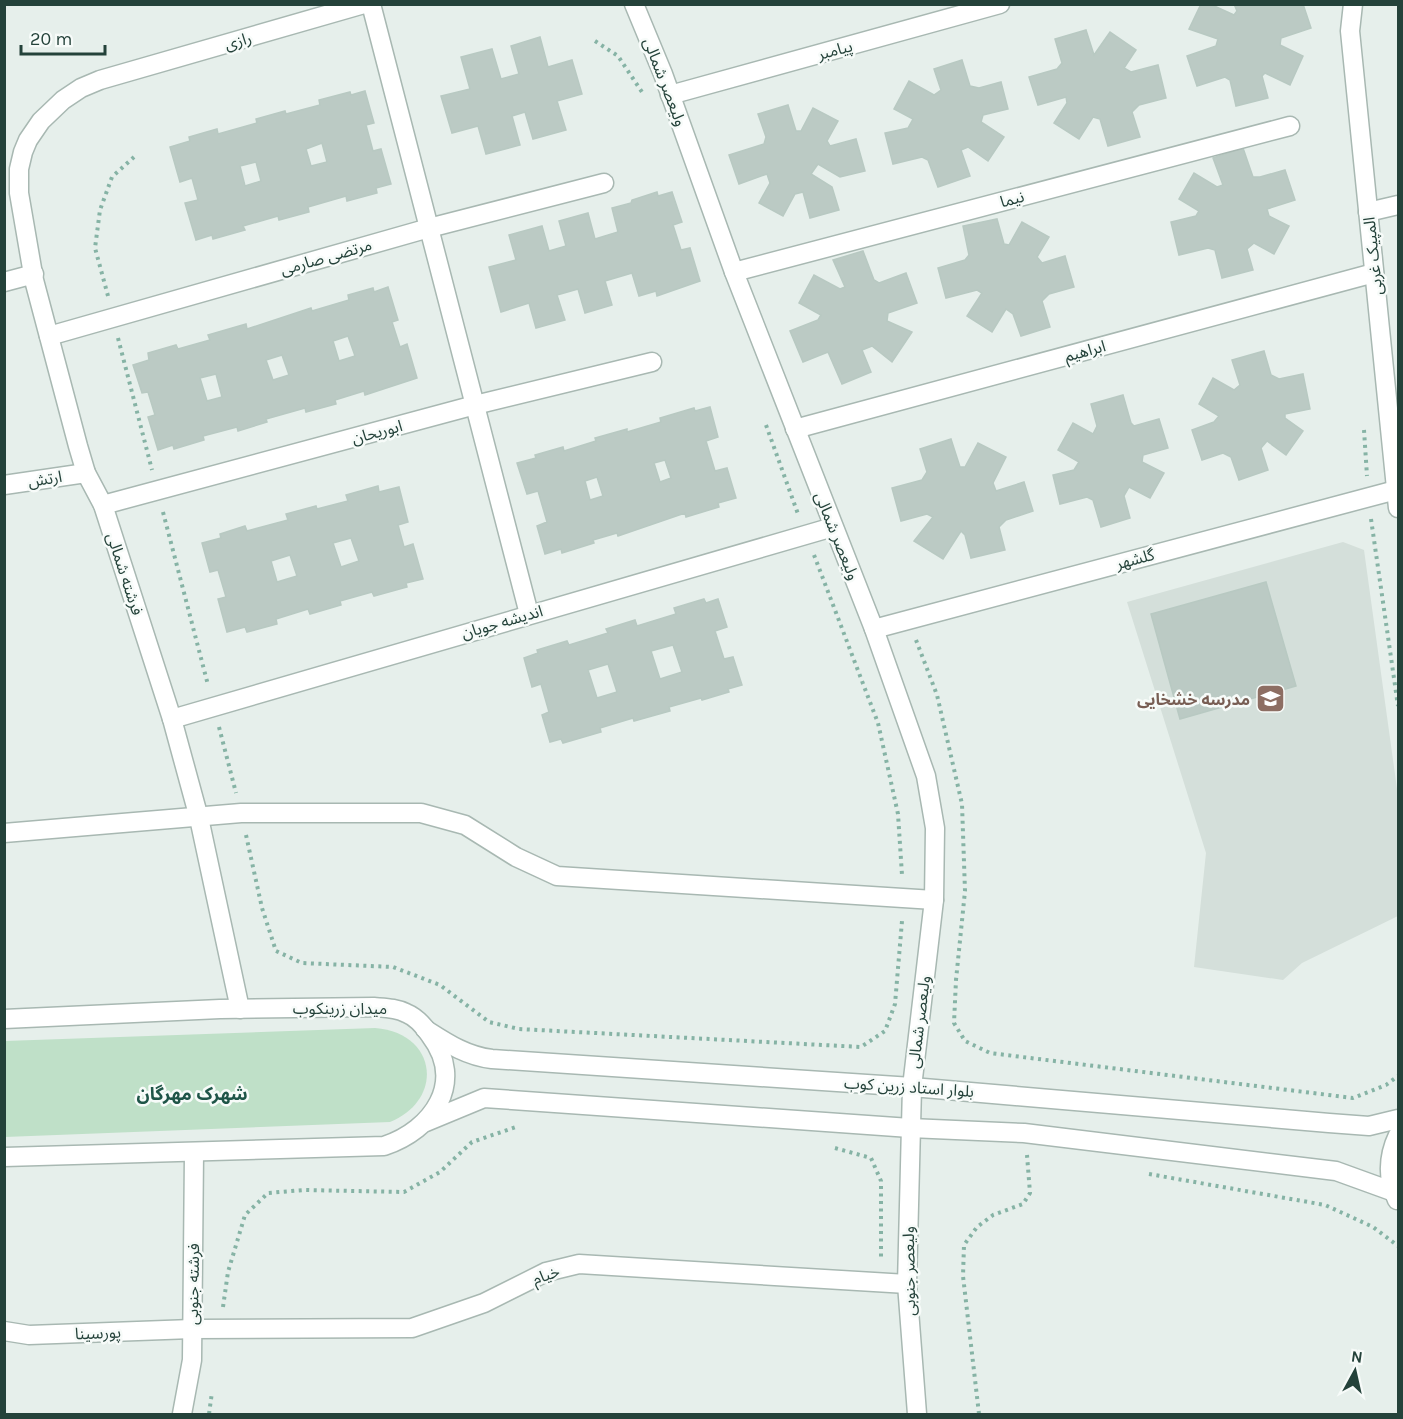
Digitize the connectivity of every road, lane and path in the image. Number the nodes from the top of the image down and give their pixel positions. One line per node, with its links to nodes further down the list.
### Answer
1 (364, 4): 10 (street, رازی)
2 (371, 4): 15 (street)
3 (634, 4): 8 (street, ولیعصر شمالی)
4 (1000, 4): 8 (street, پیامبر)
5 (1353, 4): 14 (street, المپیک غربی)
6 (595, 42): 7 (path)
7 (644, 95)
8 (670, 95): 16 (street, ولیعصر شمالی)
9 (1290, 126): 16 (street, نیما)
10 (28, 140): 18 (street, فرشته شمالی)
11 (134, 157): 20 (path)
12 (604, 183): 15 (street, مرتضی صارمی)
13 (1398, 205): 14 (street)
14 (1368, 212): 17 (street, المپیک غربی)
15 (429, 228): 20 (street, مرتضی صارمی); 24 (street)
16 (734, 272): 26 (street, ولیعصر شمالی)
17 (1374, 273): 23 (street, المپیک غربی); 26 (street, ابراهیم)
18 (34, 274): 19 (street); 21 (street, فرشته شمالی)
19 (4, 282)
20 (113, 318): 21 (street, مرتضی صارمی); 30 (path)
21 (49, 336): 27 (street, فرشته شمالی)
22 (652, 362): 24 (street, ابوریحان)
23 (1393, 404): 29 (street, المپیک غربی)
24 (475, 405): 30 (street, ابوریحان); 36 (street)
25 (766, 424): 35 (path)
26 (795, 429): 34 (street, ولیعصر شمالی)
27 (86, 473): 28 (street, ارتش); 32 (street, فرشته شمالی)
28 (4, 485)
29 (1396, 490): 31 (street, گلشهر); 33 (street, المپیک غربی)
30 (158, 491): 32 (street, ابوریحان); 40 (path)
31 (1368, 497): 37 (street, گلشهر); 39 (path)
32 (103, 505): 41 (street, فرشته شمالی)
33 (1398, 508)
34 (833, 527): 35 (street, اندیشه جویان); 38 (street, ولیعصر شمالی)
35 (806, 535): 36 (street, اندیشه جویان); 45 (path)
36 (529, 614): 40 (street, اندیشه جویان)
37 (909, 620): 38 (street, گلشهر); 50 (path)
38 (874, 629): 46 (street, ولیعصر شمالی)
39 (1398, 706)
40 (214, 707): 41 (street, اندیشه جویان); 42 (path)
41 (172, 719): 43 (street, فرشته شمالی)
42 (241, 813): 43 (street); 45 (street); 45 (path)
43 (199, 818): 44 (street); 47 (street, فرشته شمالی)
44 (4, 833)
45 (903, 898): 46 (street)
46 (934, 900): 51 (street, ولیعصر شمالی)
47 (240, 1009): 48 (street, میدان زرینکوب); 49 (street, میدان زرینکوب)
48 (4, 1019)
49 (425, 1029): 51 (street, بلوار استاد زرین کوب); 53 (street, میدان زرینکوب)
50 (1398, 1076)
51 (912, 1087): 52 (street, بلوار استاد زرین کوب); 55 (street, ولیعصر شمالی)
52 (1398, 1119)
53 (426, 1122): 55 (street); 58 (street, میدان زرینکوب)
54 (529, 1127): 67 (path)
55 (910, 1128): 62 (street); 65 (street, ولیعصر جنوبی)
56 (1398, 1135): 62 (street)
57 (825, 1148): 64 (path)
58 (194, 1153): 60 (street, میدان زرینکوب); 66 (street, فرشته جنوبی)
59 (1035, 1154): 71 (path)
60 (4, 1157)
61 (1141, 1173): 63 (path)
62 (1396, 1197)
63 (1398, 1246)
64 (881, 1283): 65 (street, خیام); 67 (street, خیام)
65 (907, 1284): 70 (street, ولیعصر جنوبی)
66 (192, 1329): 67 (street, خیام); 68 (street, پورسینا); 69 (street, فرشته جنوبی)
67 (220, 1330)
68 (4, 1331)
69 (182, 1414)
70 (917, 1414)
71 (979, 1414)

